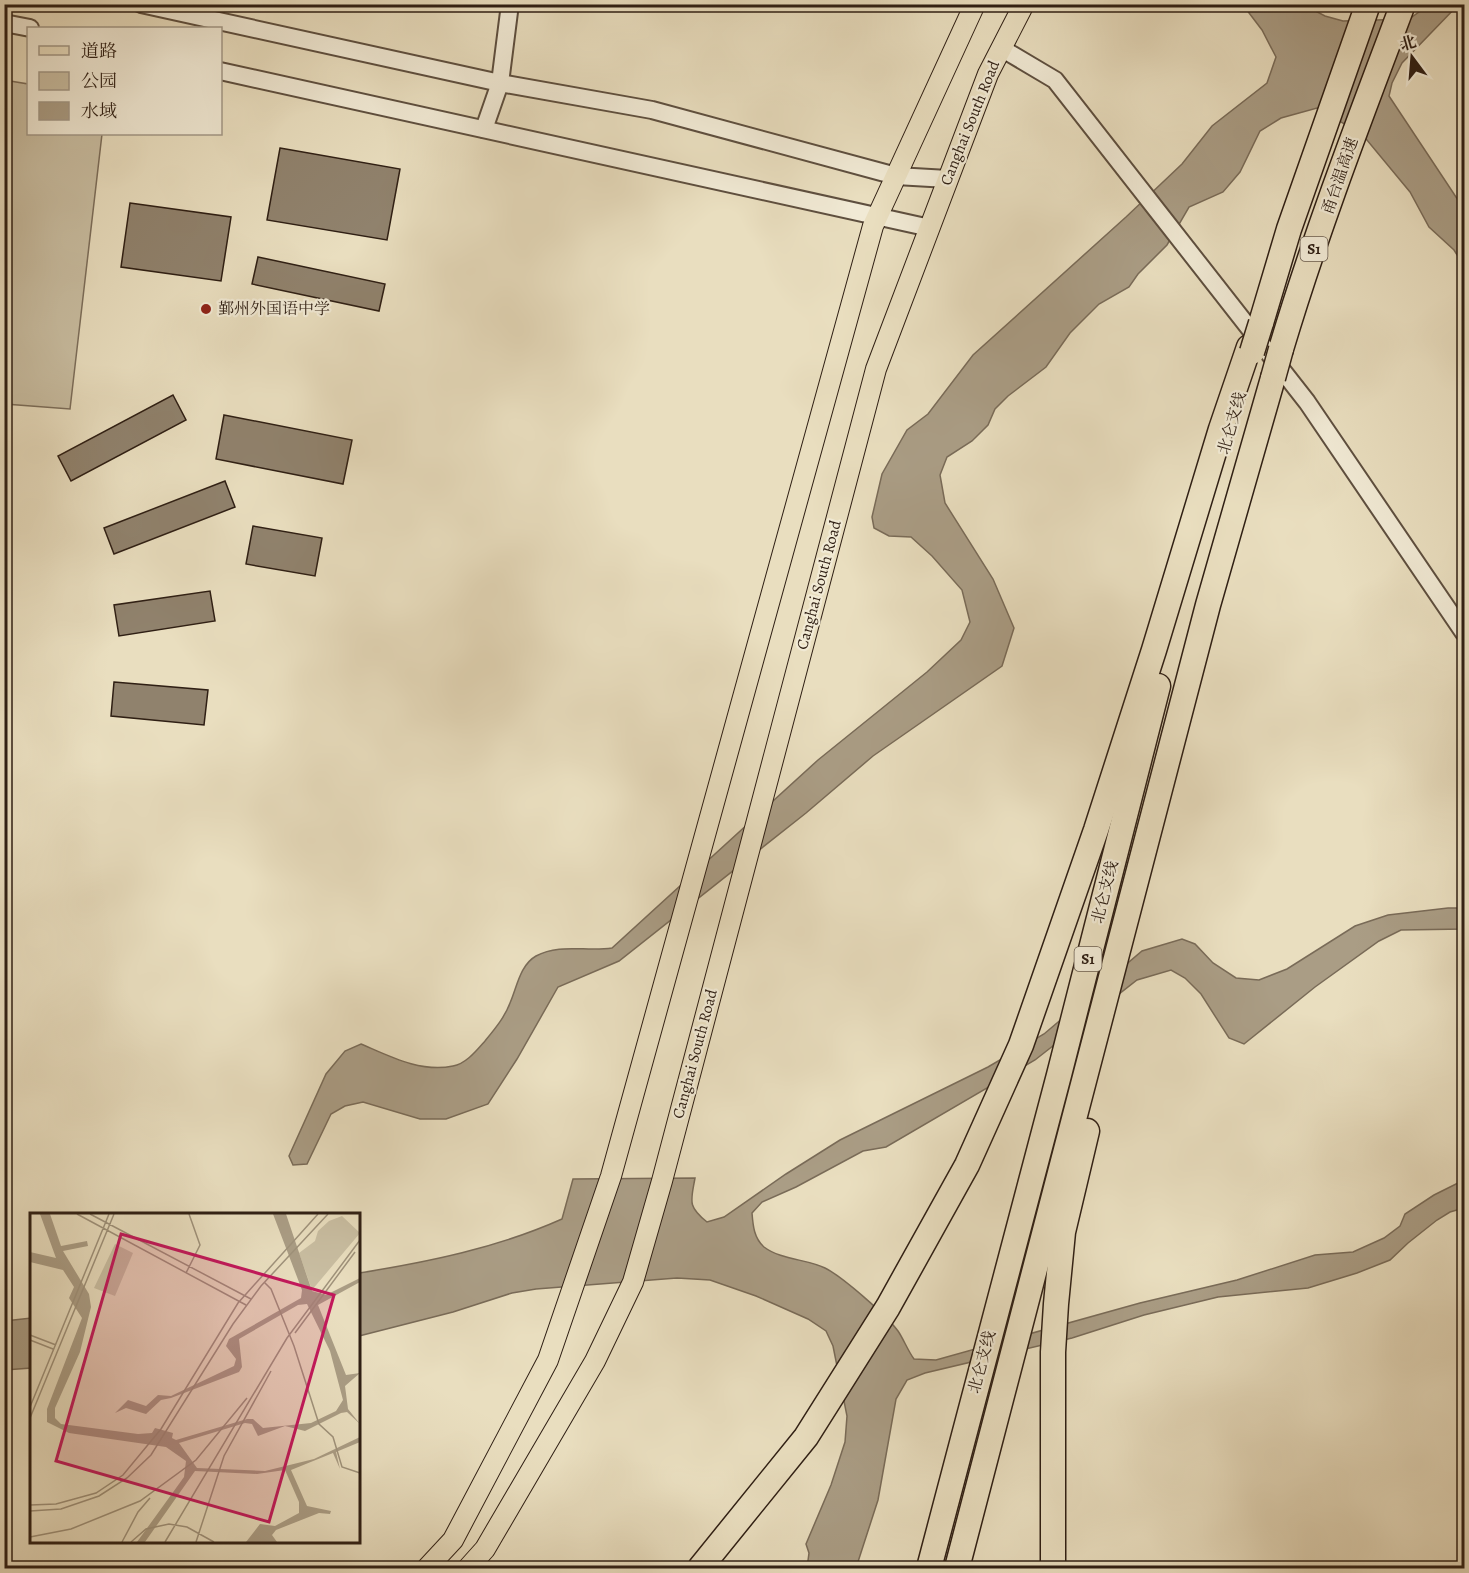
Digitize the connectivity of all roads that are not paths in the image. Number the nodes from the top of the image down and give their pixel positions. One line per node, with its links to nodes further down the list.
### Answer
1 (141, 4): 11 (street)
2 (510, 4): 11 (street)
3 (975, 4): 13 (main road)
4 (1024, 4): 9 (main road, Canghai South Road)
5 (1368, 4): 17 (highway, 甬台温高速 / S1)
6 (1402, 4): 18 (highway, 甬台温高速 / S1)
7 (4, 23): 8 (street)
8 (27, 27)
9 (1001, 48): 14 (main road, Canghai South Road); 21 (street)
10 (222, 71): 12 (street)
11 (500, 83): 12 (street); 13 (street)
12 (484, 129): 15 (street)
13 (896, 176): 14 (street); 15 (main road)
14 (948, 179): 16 (main road, Canghai South Road)
15 (877, 217): 16 (street); 23 (main road)
16 (930, 228): 24 (main road, Canghai South Road)
17 (1260, 321): 19 (highway, 北仑支线 / S1, bridge)
18 (1281, 349): 20 (highway, 北仑支线 / S1, bridge)
19 (1251, 350): 22 (highway); 27 (highway, 北仑支线 / S1)
20 (1208, 605): 28 (highway, 北仑支线 / S1); 29 (highway)
21 (1464, 633)
22 (732, 1530): 25 (highway); 26 (highway)
23 (427, 1569)
24 (468, 1569)
25 (699, 1569)
26 (709, 1569)
27 (929, 1569)
28 (957, 1569)
29 (1053, 1569)

